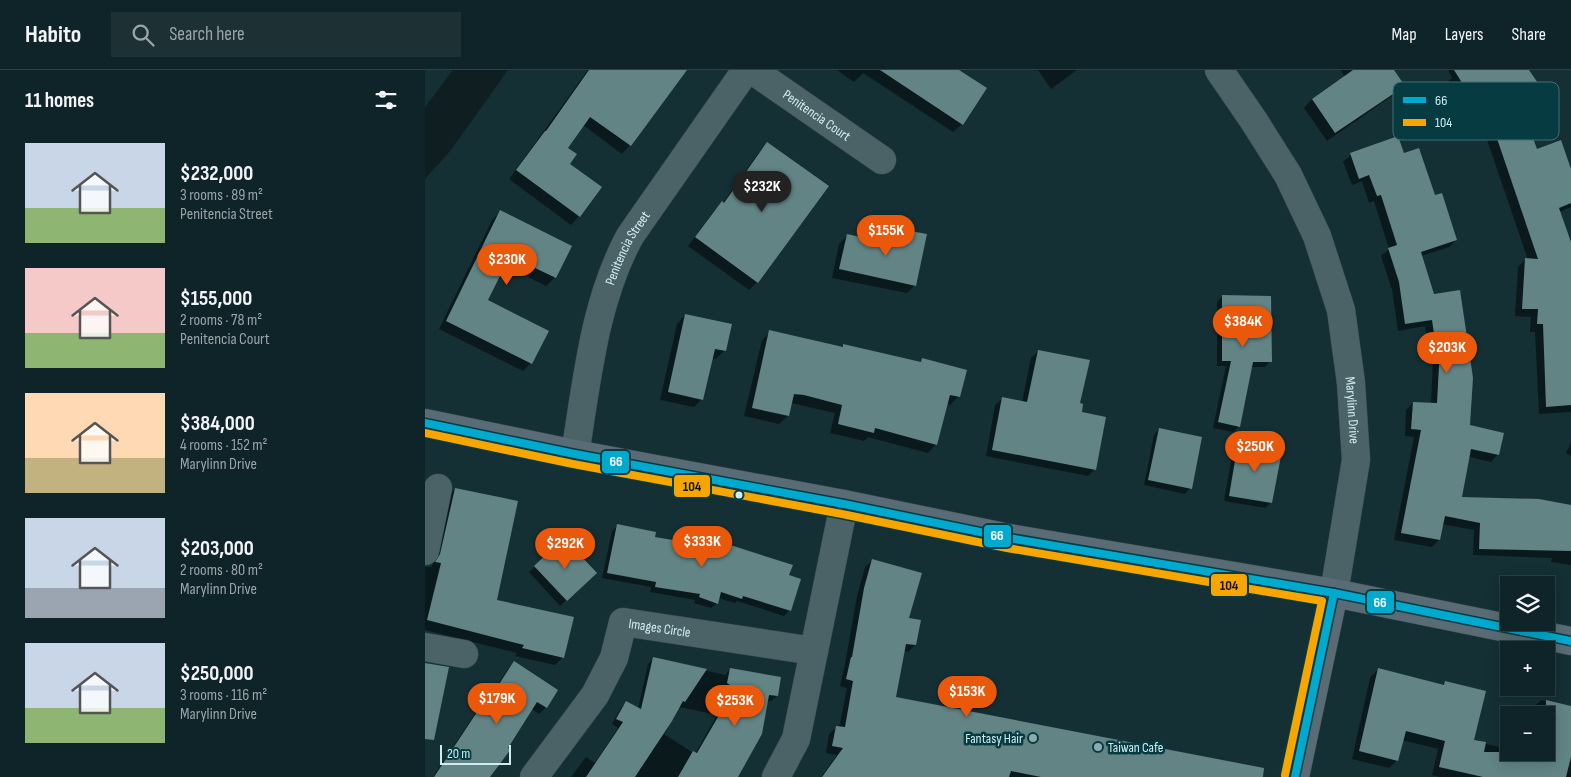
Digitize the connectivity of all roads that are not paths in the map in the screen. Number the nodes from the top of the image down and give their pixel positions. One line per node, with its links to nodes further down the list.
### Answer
1 (746, 70): 6 (street, Penitencia Street)
2 (752, 70): 4 (street, Penitencia Court)
3 (1219, 70): 10 (street, Marylinn Drive)
4 (882, 160)
5 (425, 422): 6 (main road)
6 (575, 454): 8 (main road)
7 (438, 488): 9 (street)
8 (844, 504): 10 (main road); 13 (street)
9 (425, 551)
10 (1333, 593): 11 (main road); 17 (main road, Marylinn Drive)
11 (1571, 641)
12 (425, 647): 14 (street)
13 (814, 651): 15 (street, Images Circle); 16 (street)
14 (464, 654)
15 (534, 777)
16 (776, 777)
17 (1295, 777)

